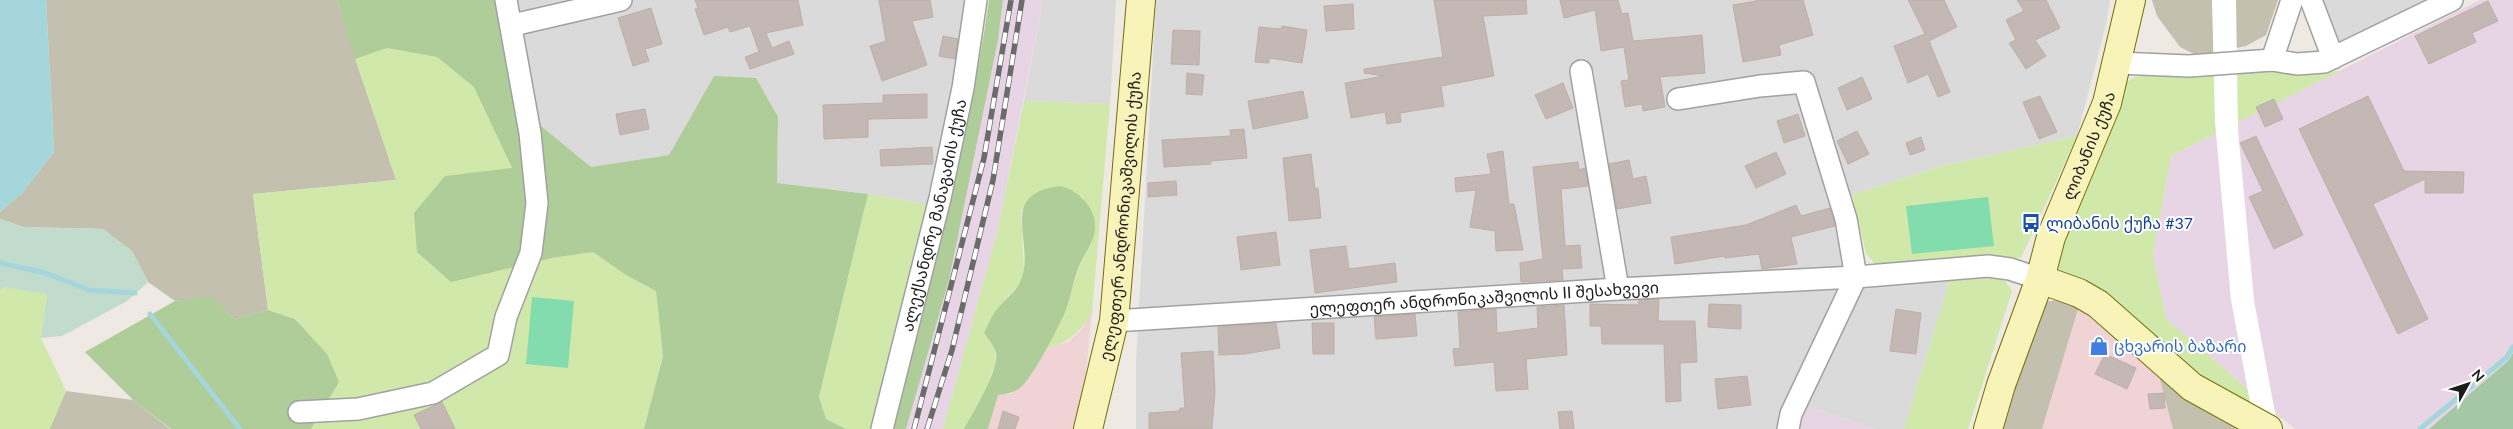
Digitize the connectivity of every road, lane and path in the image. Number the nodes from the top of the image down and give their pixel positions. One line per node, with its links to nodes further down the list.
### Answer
1 (506, 0): 9 (street)
2 (621, 0): 9 (street)
3 (976, 0): 20 (street, ალექსანდრე მანაგაძის ქუჩა)
4 (1140, 0): 18 (street, ელეფთერ ანდრონიკაშვილის ქუჩა)
5 (2131, 0): 12 (street, ლიბანის ქუჩა)
6 (2292, 0): 11 (street)
7 (2311, 0): 10 (street)
8 (2452, 0): 10 (street)
9 (513, 25): 19 (street)
10 (2333, 58): 11 (street)
11 (2272, 60): 12 (street)
12 (2116, 63): 16 (street, ლიბანის ქუჩა)
13 (1581, 71): 17 (street)
14 (1678, 99): 15 (street)
15 (1856, 277): 16 (street, ელეფთერ ანდრონიკაშვილის II შესახვევი); 17 (street, ელეფთერ ანდრონიკაშვილის II შესახვევი); 22 (street)
16 (2040, 278): 23 (street, ლიბანის ქუჩა); 24 (street)
17 (1618, 289): 18 (street, ელეფთერ ანდრონიკაშვილის II შესახვევი)
18 (1114, 321): 21 (street, ელეფთერ ანდრონიკაშვილის ქუჩა)
19 (299, 412)
20 (882, 429)
21 (1088, 429)
22 (1788, 429)
23 (1988, 429)
24 (2268, 429)

